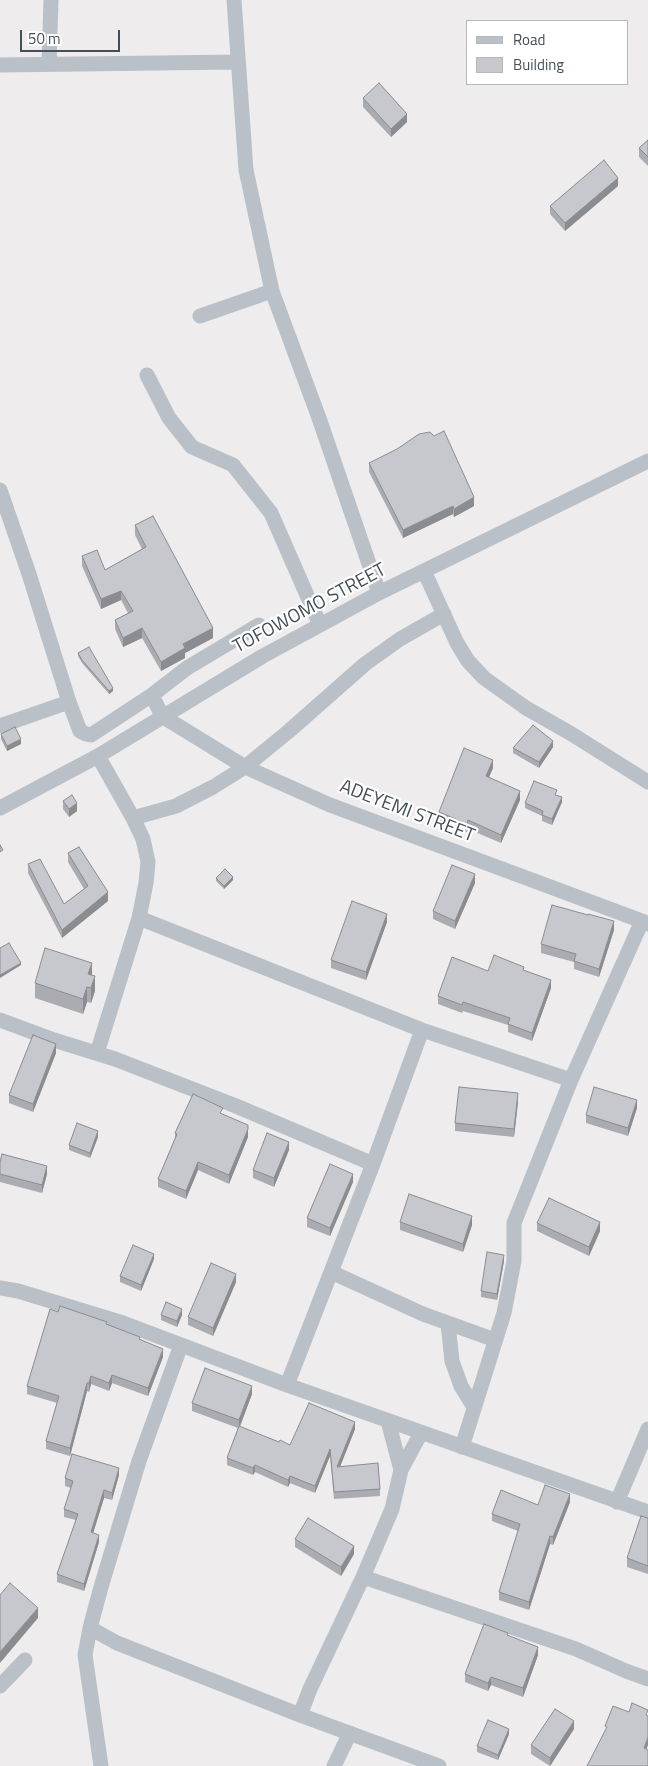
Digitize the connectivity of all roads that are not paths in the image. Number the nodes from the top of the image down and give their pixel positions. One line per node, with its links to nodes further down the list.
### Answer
1 (51, 0): 4 (street)
2 (234, 0): 3 (street)
3 (237, 62): 4 (street); 6 (street)
4 (49, 64): 5 (street)
5 (0, 66)
6 (272, 291): 7 (street); 12 (street)
7 (200, 316)
8 (146, 375): 15 (street)
9 (648, 461): 11 (street, TOFOWOMO STREET)
10 (0, 490): 17 (street)
11 (424, 571): 12 (street, TOFOWOMO STREET); 13 (street)
12 (379, 593): 15 (street, TOFOWOMO STREET)
13 (444, 614): 21 (street); 22 (street)
14 (259, 625): 16 (street)
15 (320, 625): 18 (street, TOFOWOMO STREET)
16 (152, 695): 17 (street); 18 (street)
17 (69, 702): 19 (street)
18 (162, 716): 20 (street, TOFOWOMO STREET); 21 (street, ADEYEMI STREET)
19 (0, 726)
20 (98, 756): 23 (street, TOFOWOMO STREET); 24 (street)
21 (245, 766): 24 (street); 26 (street, ADEYEMI STREET)
22 (648, 782)
23 (0, 808)
24 (133, 818): 25 (street)
25 (139, 918): 28 (street); 29 (street)
26 (645, 922): 30 (street)
27 (0, 1020): 29 (street)
28 (422, 1030): 30 (street); 31 (street)
29 (97, 1053): 31 (street)
30 (572, 1080): 35 (street)
31 (373, 1164): 32 (street)
32 (331, 1272): 34 (street); 37 (street)
33 (0, 1288): 36 (street)
34 (448, 1324): 35 (street); 38 (street)
35 (495, 1340): 38 (street)
36 (181, 1345): 37 (street); 47 (street)
37 (287, 1385): 39 (street)
38 (474, 1407): 42 (street)
39 (388, 1421): 41 (street); 43 (street)
40 (648, 1429): 44 (street)
41 (421, 1433): 42 (street); 43 (street)
42 (462, 1447): 44 (street)
43 (401, 1470): 46 (street)
44 (617, 1502): 45 (street)
45 (648, 1512)
46 (363, 1577): 49 (street); 51 (street)
47 (90, 1628): 51 (street); 53 (street)
48 (25, 1660): 50 (street)
49 (648, 1679)
50 (0, 1686)
51 (300, 1715): 52 (street)
52 (350, 1733): 54 (street); 55 (street)
53 (101, 1766)
54 (334, 1766)
55 (439, 1766)

